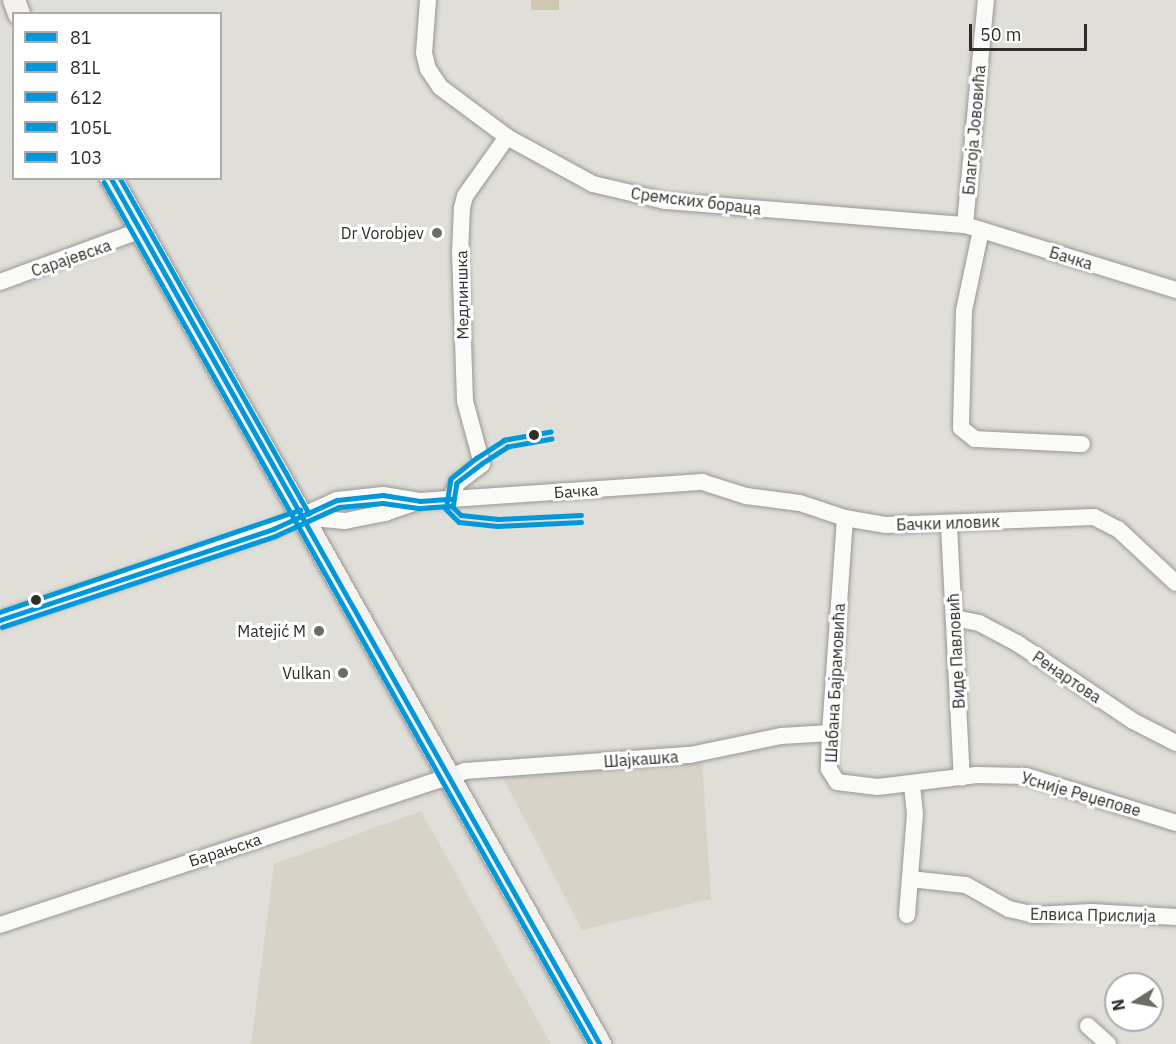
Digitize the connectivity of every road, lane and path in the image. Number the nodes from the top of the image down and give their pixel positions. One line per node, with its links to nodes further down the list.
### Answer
1 (428, 0): 3 (street, Сремских бораца)
2 (986, 0): 5 (street, Благоја Јововића)
3 (507, 136): 5 (street, Сремских бораца); 11 (street, Медлиншка)
4 (112, 180): 6 (main road)
5 (973, 228): 8 (street, Бачка); 9 (street)
6 (141, 230): 7 (street, Сарајевска); 12 (main road)
7 (0, 282)
8 (1176, 290)
9 (1082, 444)
10 (702, 482): 11 (street, Бачка); 13 (street, Бачки иловик)
11 (451, 500): 12 (street, Бачка)
12 (302, 518): 17 (street); 20 (main road)
13 (846, 518): 14 (street, Бачки иловик); 18 (street, Шабана Бајрамовића)
14 (949, 525): 15 (street, Бачки иловик); 16 (street, Виде Павловић)
15 (1176, 583)
16 (955, 618): 19 (street, Ренартова); 21 (street, Виде Павловић)
17 (0, 620)
18 (830, 733): 20 (street, Шајкашка); 22 (street, Шабана Бајрамовића)
19 (1176, 744)
20 (450, 775): 27 (street, Барањска); 29 (main road)
21 (962, 778): 22 (street, Усније Реџепове); 23 (street, Усније Реџепове)
22 (912, 784): 24 (street)
23 (1176, 823)
24 (909, 879): 25 (street); 26 (street, Елвиса Прислија)
25 (907, 915)
26 (1176, 917)
27 (0, 925)
28 (1088, 1026): 30 (street)
29 (600, 1044)
30 (1108, 1044)

